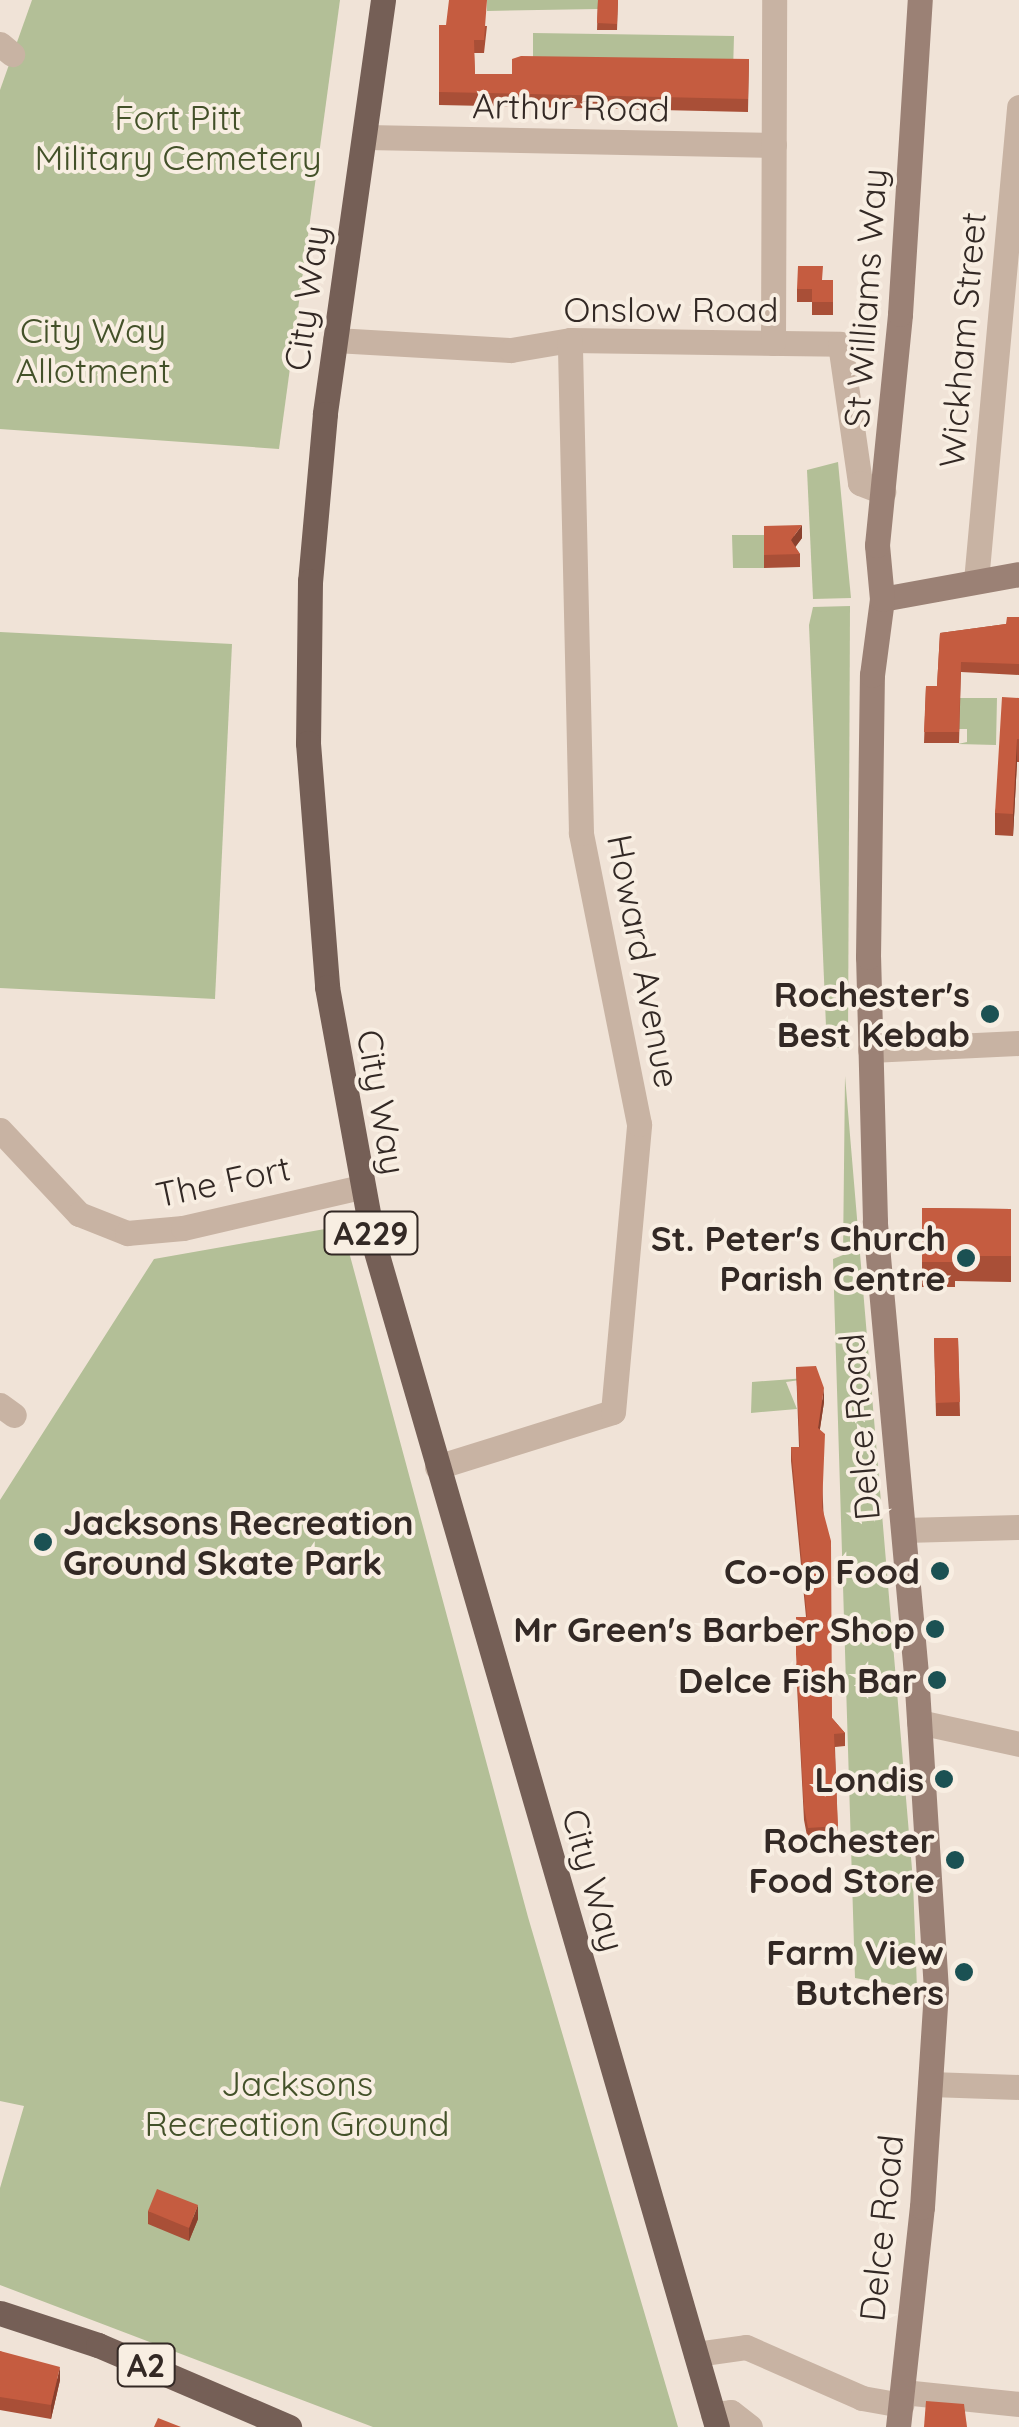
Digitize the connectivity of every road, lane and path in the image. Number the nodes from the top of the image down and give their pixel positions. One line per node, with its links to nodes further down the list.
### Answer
1 (384, 0): 5 (main road, City Way / A229)
2 (774, 0): 6 (street)
3 (920, 0): 10 (street, St Williams Way)
4 (1019, 106): 12 (street, Wickham Street)
5 (366, 137): 6 (street, Arthur Road); 7 (main road, City Way / A229)
6 (774, 145): 9 (street)
7 (336, 340): 8 (street, Onslow Road); 17 (main road, City Way / A229)
8 (570, 340): 9 (street, Onslow Road); 18 (street, Howard Avenue)
9 (773, 343): 10 (street, Onslow Road)
10 (883, 492): 13 (street, St Williams Way)
11 (1019, 574): 12 (street)
12 (976, 580): 13 (street)
13 (882, 600): 15 (street, Delce Road)
14 (1019, 1043): 15 (street)
15 (870, 1050): 20 (street, Delce Road)
16 (4, 1142): 17 (street, The Fort)
17 (361, 1187): 18 (main road, City Way / A229)
18 (437, 1467): 26 (main road, City Way / A229)
19 (1019, 1527): 20 (street)
20 (904, 1530): 21 (street, Delce Road)
21 (919, 1722): 22 (street); 23 (street, Delce Road)
22 (1019, 1744)
23 (930, 2084): 24 (street); 28 (street, Delce Road)
24 (1019, 2086)
25 (0, 2313): 30 (main road, A2)
26 (696, 2354): 28 (street); 29 (main road, City Way / A229)
27 (1019, 2404): 28 (street)
28 (901, 2408)
29 (715, 2420): 31 (street, City Way)
30 (289, 2427)
31 (750, 2427)

